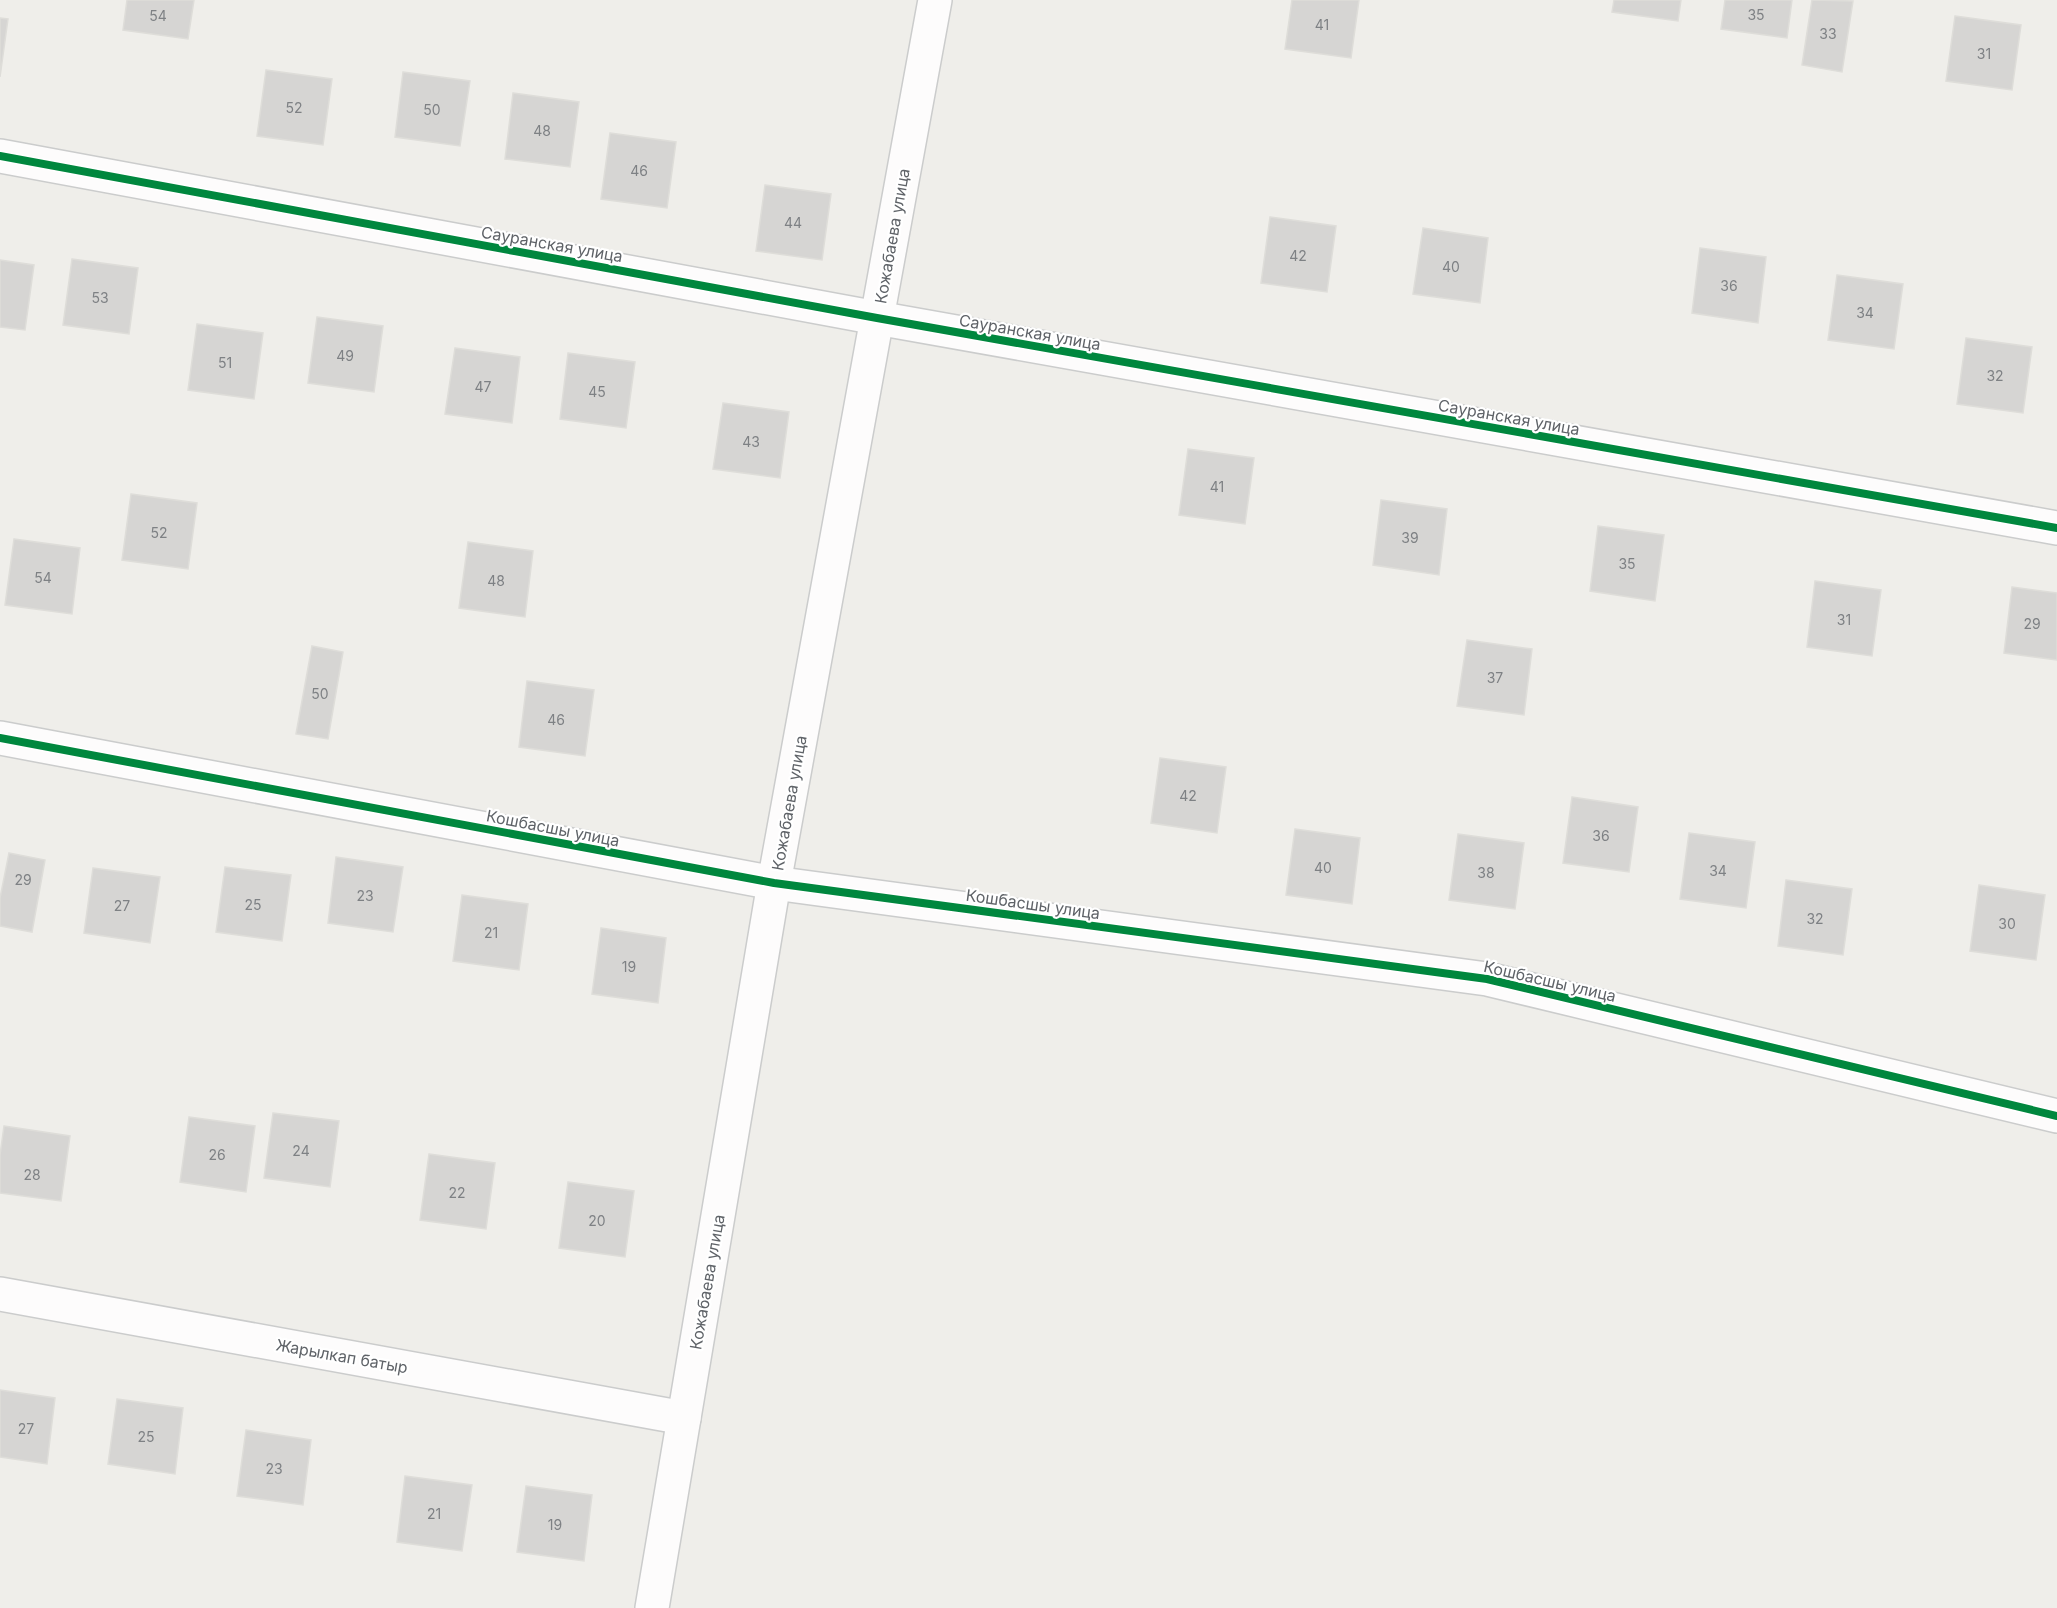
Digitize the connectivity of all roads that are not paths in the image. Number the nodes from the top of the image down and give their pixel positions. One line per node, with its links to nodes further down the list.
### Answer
1 (935, 0): 3 (street, Кожабаева улица)
2 (0, 156): 3 (street, Сауранская улица)
3 (877, 318): 4 (street, Сауранская улица); 6 (street, Кожабаева улица)
4 (2057, 528)
5 (0, 738): 6 (street, Кошбасшы улица)
6 (774, 883): 7 (street, Кошбасшы улица); 9 (street, Кожабаева улица)
7 (2057, 1116)
8 (0, 1294): 9 (street, Жарылкап батыр)
9 (684, 1418): 10 (street, Кожабаева улица)
10 (652, 1608)

